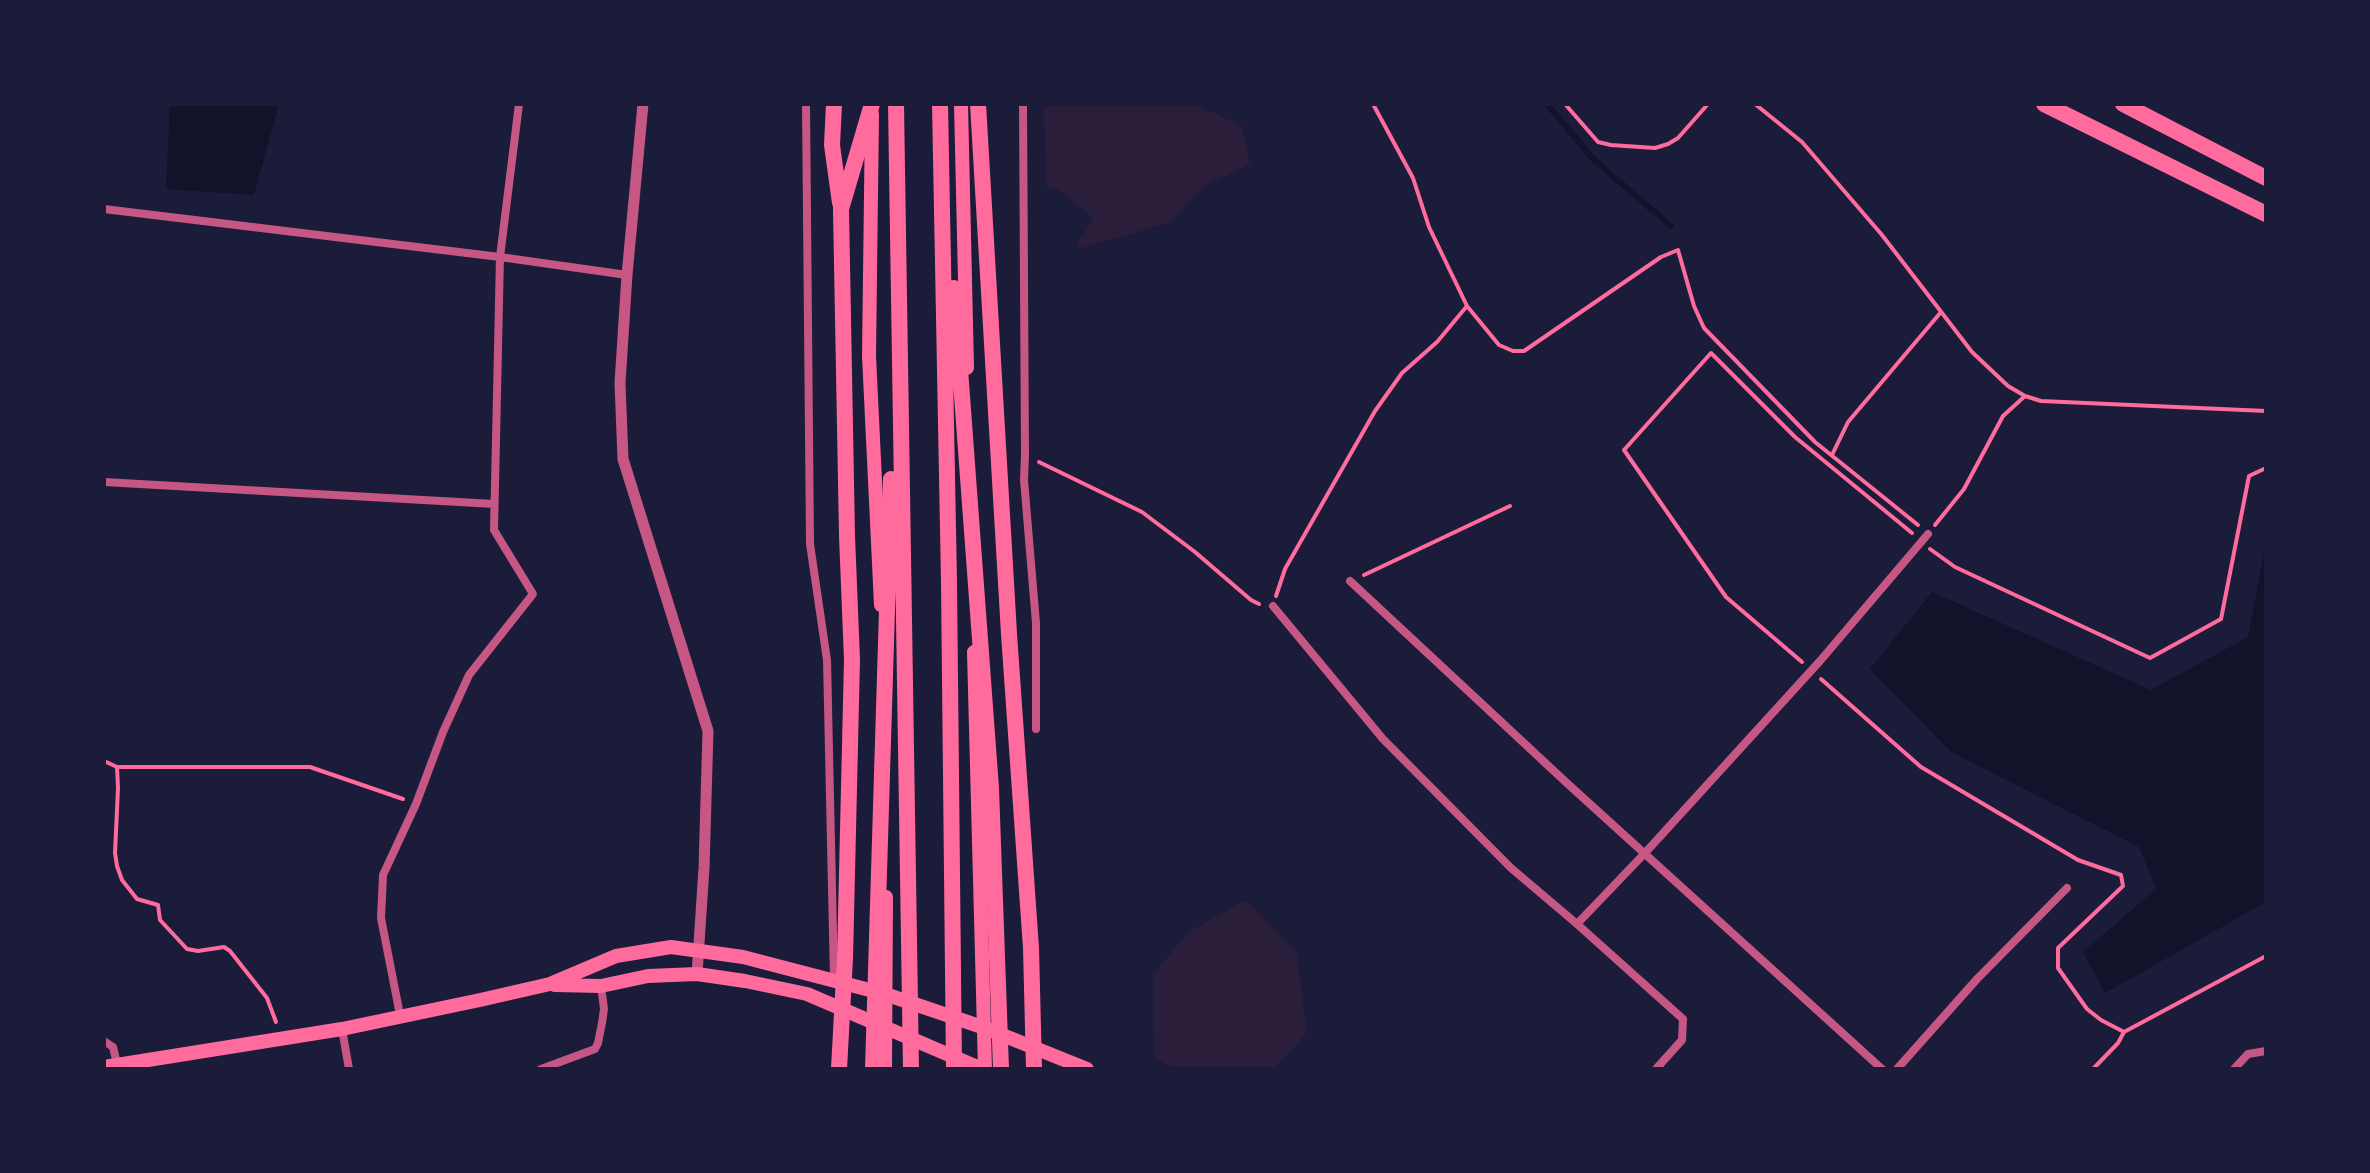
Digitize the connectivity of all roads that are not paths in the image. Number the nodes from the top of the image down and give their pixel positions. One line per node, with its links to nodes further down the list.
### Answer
1 (519, 104): 17 (street)
2 (643, 104): 18 (street)
3 (806, 104): 31 (street)
4 (834, 104): 15 (highway)
5 (872, 104): 15 (highway); 34 (main road)
6 (896, 104): 19 (highway)
7 (961, 104): 37 (main road)
8 (978, 104): 51 (highway)
9 (1023, 104): 25 (street)
10 (2044, 104): 16 (highway)
11 (2123, 104): 13 (highway)
12 (940, 111): 48 (highway); 50 (highway)
13 (2266, 178)
14 (104, 209): 17 (street)
15 (841, 209): 44 (highway)
16 (2266, 214)
17 (500, 257): 18 (street); 21 (street)
18 (627, 275): 29 (street)
19 (899, 333): 45 (highway); 47 (highway)
20 (104, 482): 21 (street)
21 (494, 504): 35 (street)
22 (1928, 534): 26 (street)
23 (1350, 581): 26 (street)
24 (1273, 606): 28 (street)
25 (1036, 729)
26 (1645, 853): 28 (street); 54 (street)
27 (2067, 888): 55 (street)
28 (1577, 924): 53 (street)
29 (698, 951): 30 (street); 31 (main road); 32 (main road)
30 (697, 974): 33 (main road); 36 (main road)
31 (834, 979): 34 (main road)
32 (550, 984): 33 (main road); 35 (main road)
33 (601, 986): 43 (street)
34 (885, 994): 36 (main road); 37 (main road)
35 (400, 1015): 38 (main road)
36 (886, 1028): 46 (main road); 49 (main road)
37 (985, 1028): 49 (main road); 52 (main road)
38 (342, 1029): 41 (main road); 42 (street)
39 (104, 1041): 41 (street)
40 (2266, 1051): 56 (street)
41 (111, 1065)
42 (349, 1069)
43 (541, 1069)
44 (839, 1069)
45 (873, 1069)
46 (885, 1069)
47 (911, 1069)
48 (954, 1069)
49 (984, 1069)
50 (1001, 1069)
51 (1034, 1069)
52 (1087, 1069)
53 (1656, 1069)
54 (1882, 1069)
55 (1897, 1069)
56 (2234, 1069)

